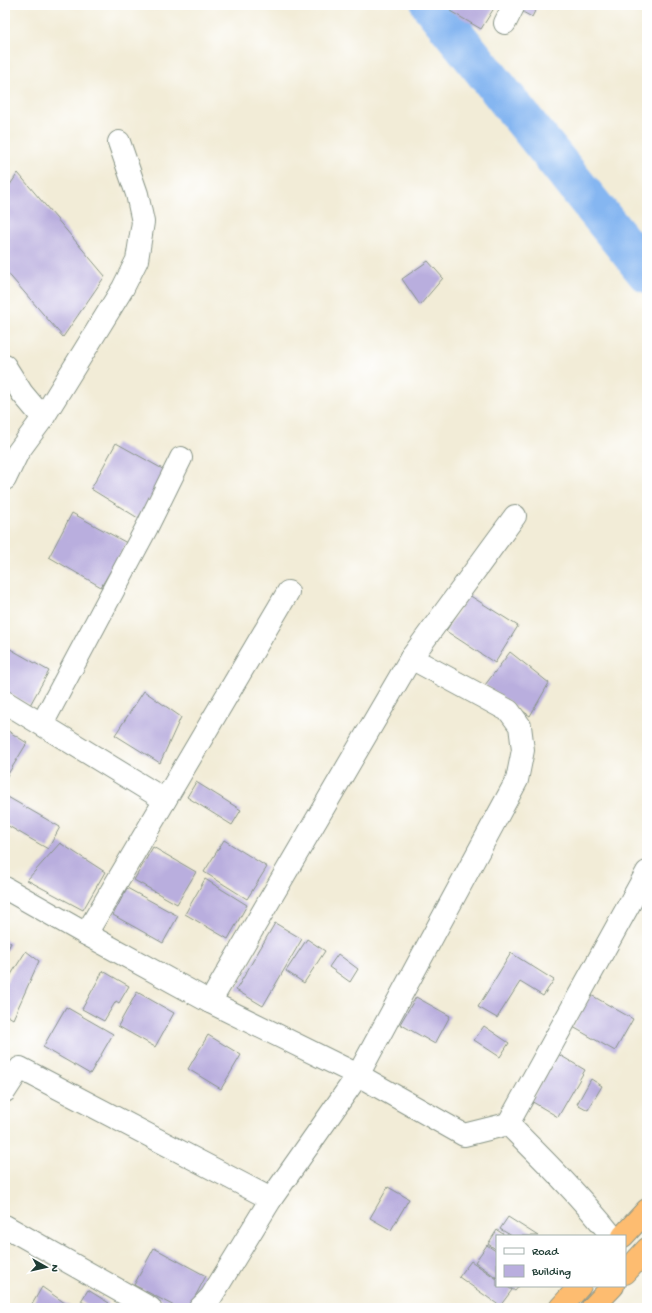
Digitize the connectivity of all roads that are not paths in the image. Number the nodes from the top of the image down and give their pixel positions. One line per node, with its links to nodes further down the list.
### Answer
1 (118, 142): 3 (street)
2 (5, 366): 3 (street)
3 (43, 418): 5 (street)
4 (181, 458): 10 (street)
5 (5, 479)
6 (514, 516): 8 (street)
7 (288, 592): 11 (street)
8 (411, 658): 15 (street); 16 (street)
9 (5, 702): 10 (street)
10 (42, 724): 11 (street)
11 (166, 800): 14 (street)
12 (647, 872): 18 (street)
13 (5, 888): 14 (street)
14 (86, 934): 15 (street)
15 (210, 1002): 16 (street)
16 (358, 1075): 18 (street); 19 (street)
17 (5, 1091): 19 (street)
18 (508, 1124): 22 (street)
19 (271, 1199): 29 (street)
20 (647, 1210): 23 (highway)
21 (5, 1226): 28 (street)
22 (611, 1235)
23 (624, 1235)
24 (647, 1249): 25 (highway)
25 (626, 1272)
26 (579, 1287): 30 (highway)
27 (612, 1287): 31 (highway)
28 (150, 1308)
29 (200, 1308)
30 (560, 1308)
31 (592, 1308)

